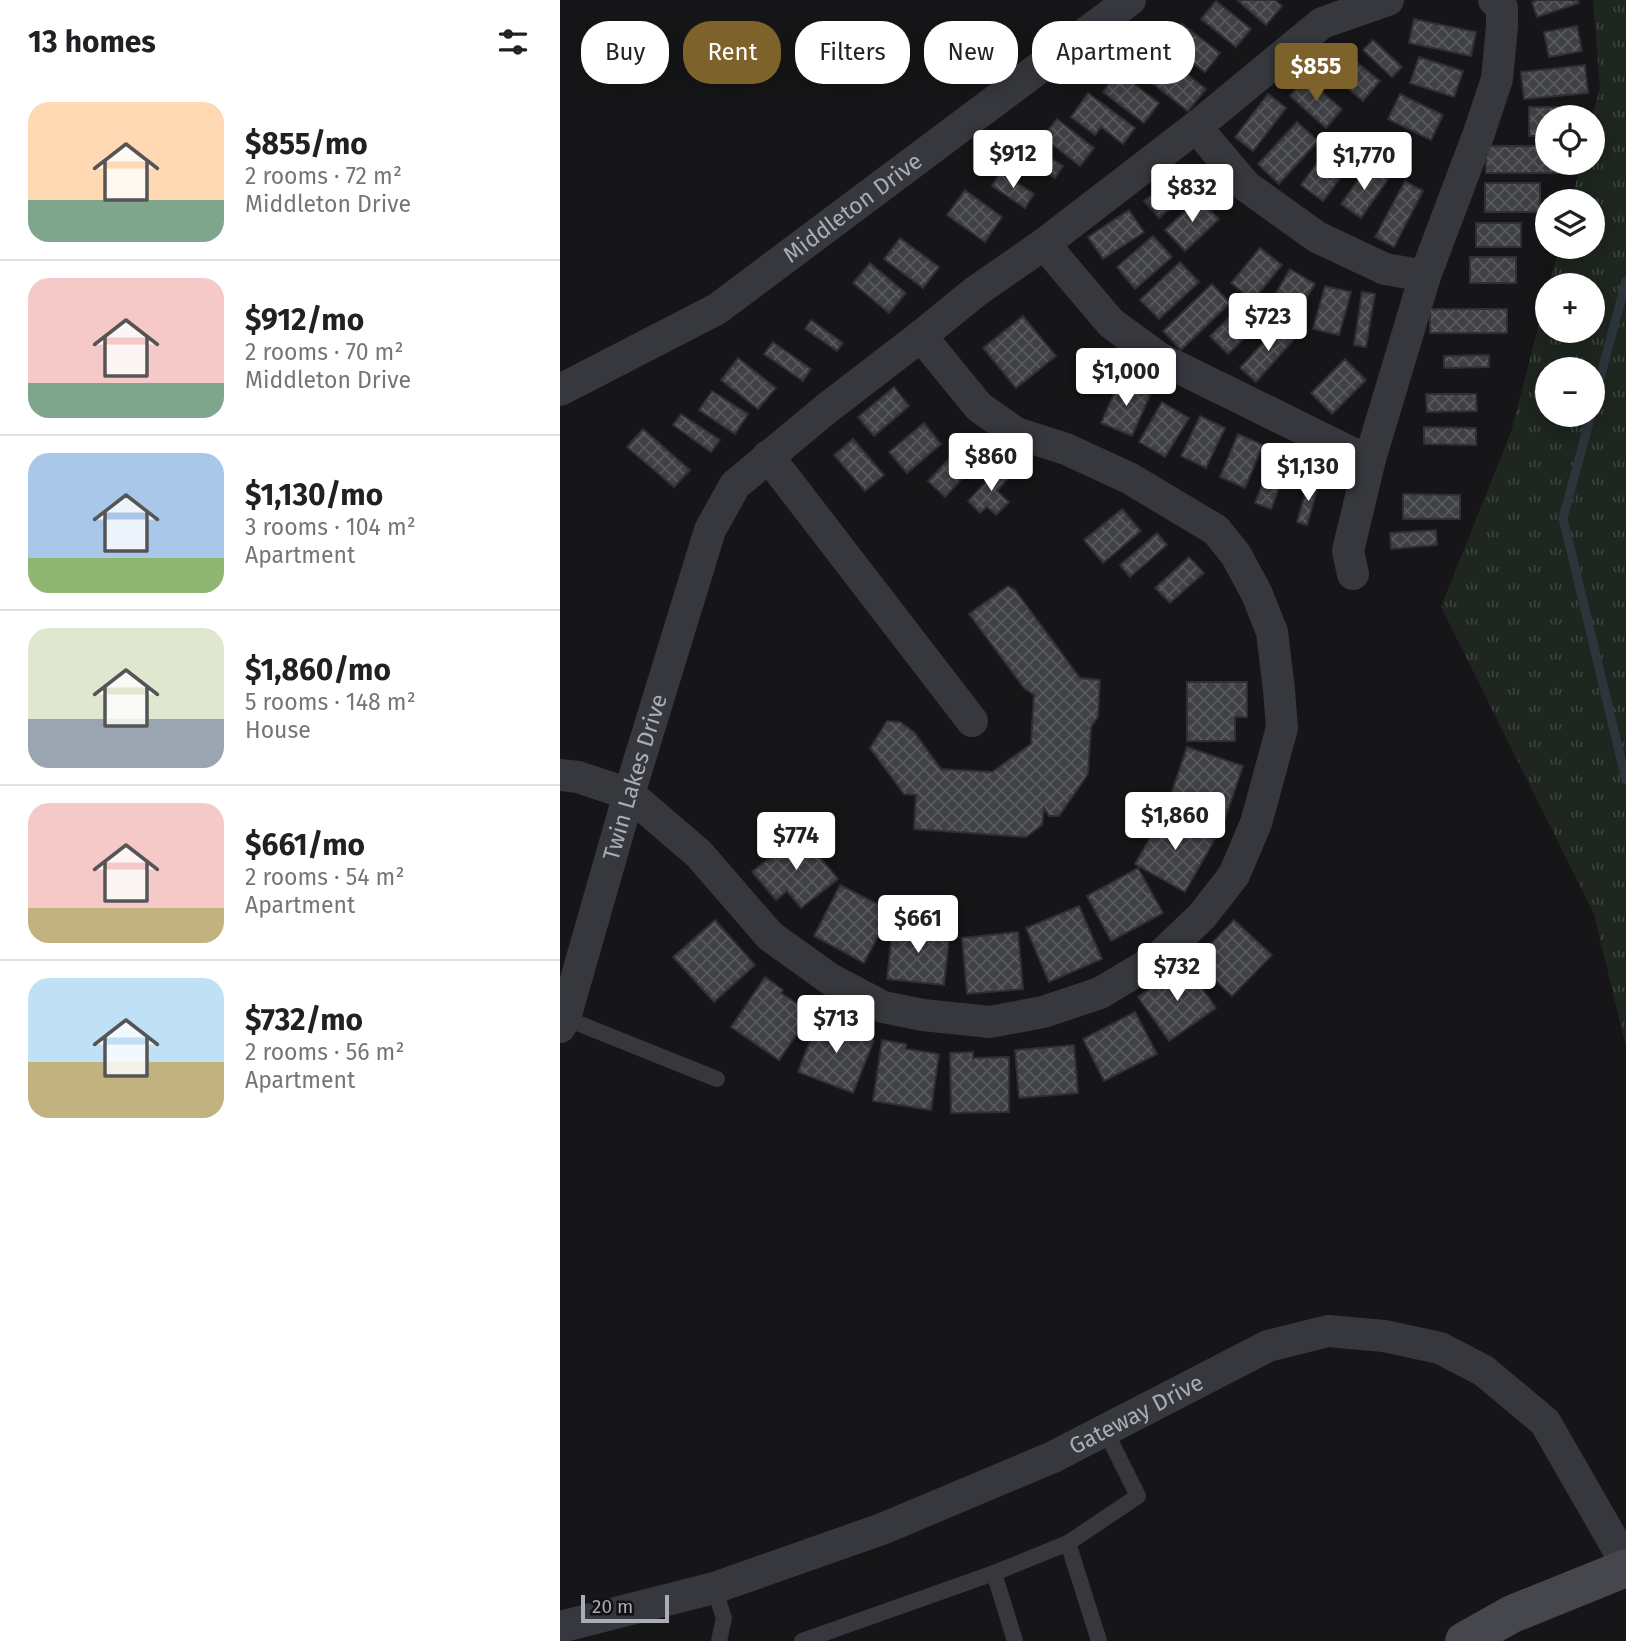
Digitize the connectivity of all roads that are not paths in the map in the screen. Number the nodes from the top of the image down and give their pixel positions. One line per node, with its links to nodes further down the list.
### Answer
1 (1130, 0): 8 (street, Middleton Drive)
2 (1388, 0): 4 (street, Twin Lakes Drive)
3 (1494, 0): 6 (street)
4 (1196, 127): 5 (street, Twin Lakes Drive); 6 (street)
5 (1044, 244): 7 (street, Twin Lakes Drive); 10 (street)
6 (1425, 276): 10 (street)
7 (921, 336): 9 (street, Twin Lakes Drive); 14 (street)
8 (560, 390)
9 (768, 456): 12 (street); 14 (street, Twin Lakes Drive)
10 (1370, 458): 11 (street)
11 (1353, 574)
12 (971, 720)
13 (560, 775): 14 (street)
14 (629, 794): 15 (street, Twin Lakes Drive)
15 (562, 1023): 16 (lane)
16 (717, 1079)
17 (1105, 1430): 18 (lane); 19 (street, Gateway Drive); 21 (street, Gateway Drive)
18 (1068, 1543): 20 (lane); 26 (lane)
19 (1626, 1565): 27 (main road)
20 (994, 1573): 23 (lane); 25 (lane)
21 (714, 1588): 22 (street, Gateway Drive); 24 (lane)
22 (560, 1627)
23 (807, 1640)
24 (719, 1641)
25 (1015, 1641)
26 (1099, 1641)
27 (1464, 1641)

